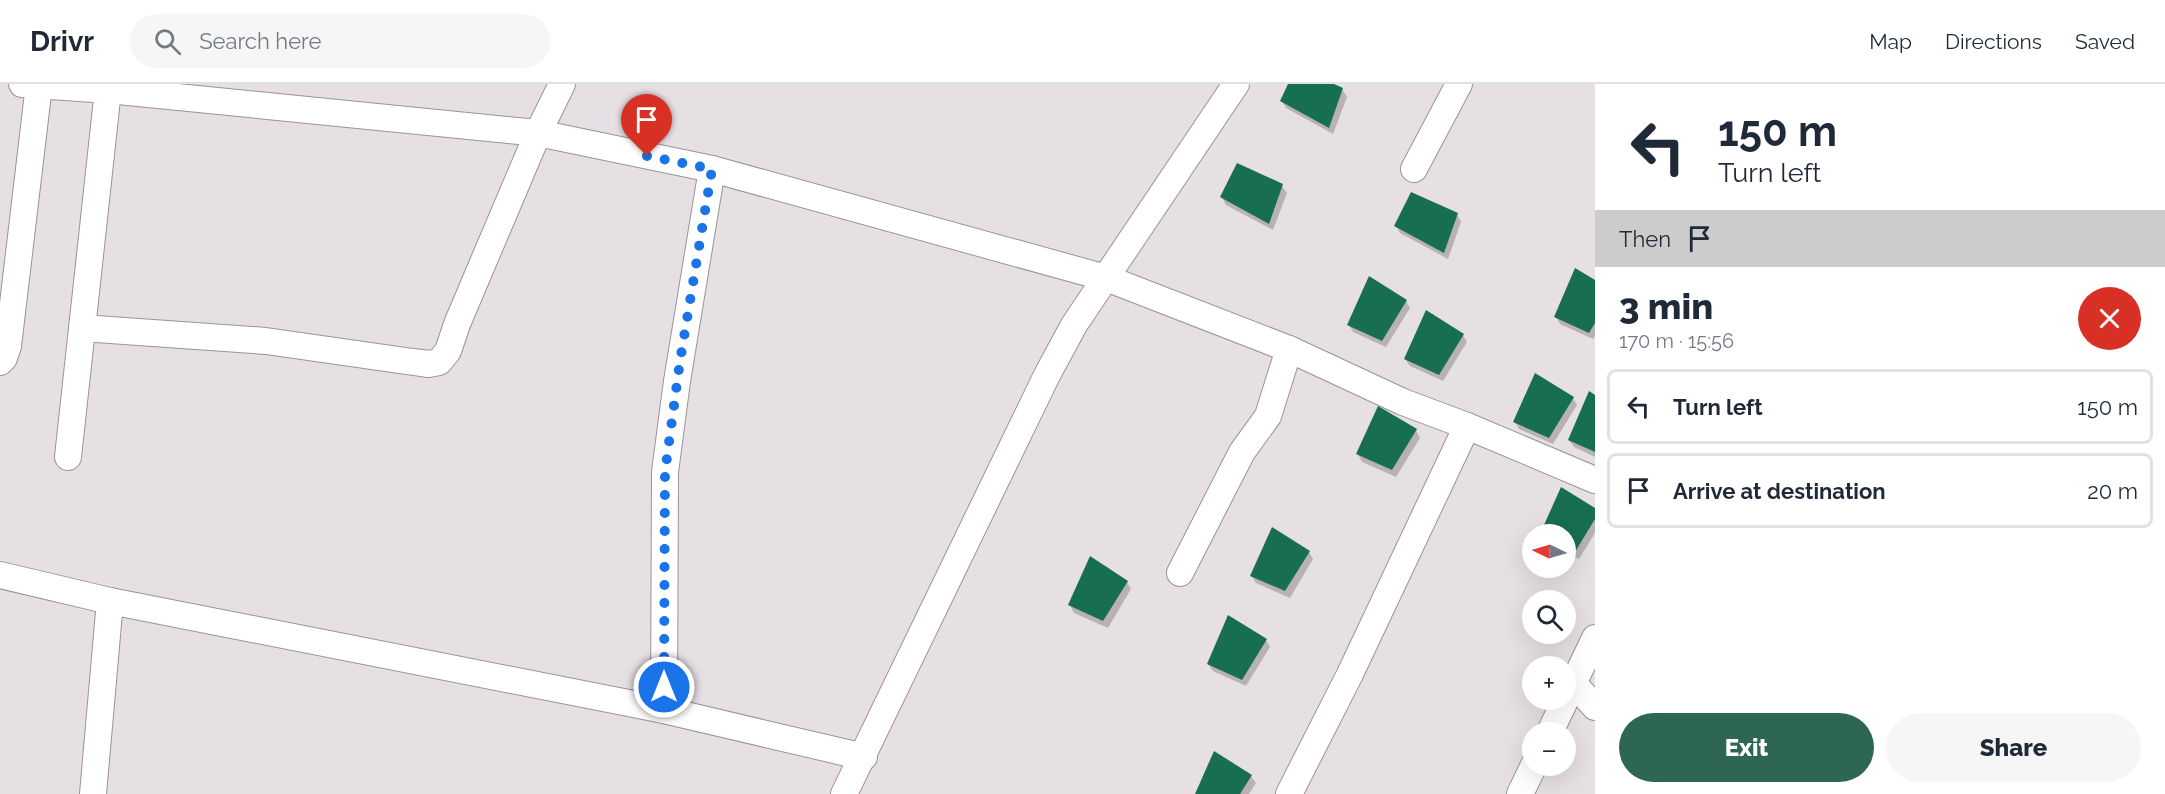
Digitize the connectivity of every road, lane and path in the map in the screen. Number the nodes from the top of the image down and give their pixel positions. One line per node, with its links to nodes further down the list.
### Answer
1 (562, 84): 6 (street)
2 (1236, 84): 9 (street)
3 (1459, 84): 8 (street)
4 (31, 85): 5 (street); 12 (street)
5 (97, 88): 6 (street); 10 (street)
6 (538, 133): 7 (street); 10 (street)
7 (712, 169): 9 (street); 23 (street)
8 (1414, 169)
9 (1106, 278): 11 (street); 24 (street)
10 (82, 328): 14 (street)
11 (1289, 349): 13 (street); 16 (street)
12 (0, 362)
13 (1467, 426): 15 (street); 28 (street)
14 (68, 458)
15 (1595, 480)
16 (1180, 573)
17 (0, 575): 18 (street)
18 (110, 601): 23 (street); 26 (street)
19 (1595, 638): 20 (street)
20 (1576, 680)
21 (1576, 686): 22 (street)
22 (1595, 707)
23 (664, 710): 24 (street)
24 (864, 757): 27 (street)
25 (1529, 776): 29 (street)
26 (93, 794)
27 (844, 794)
28 (1289, 794)
29 (1520, 794)

